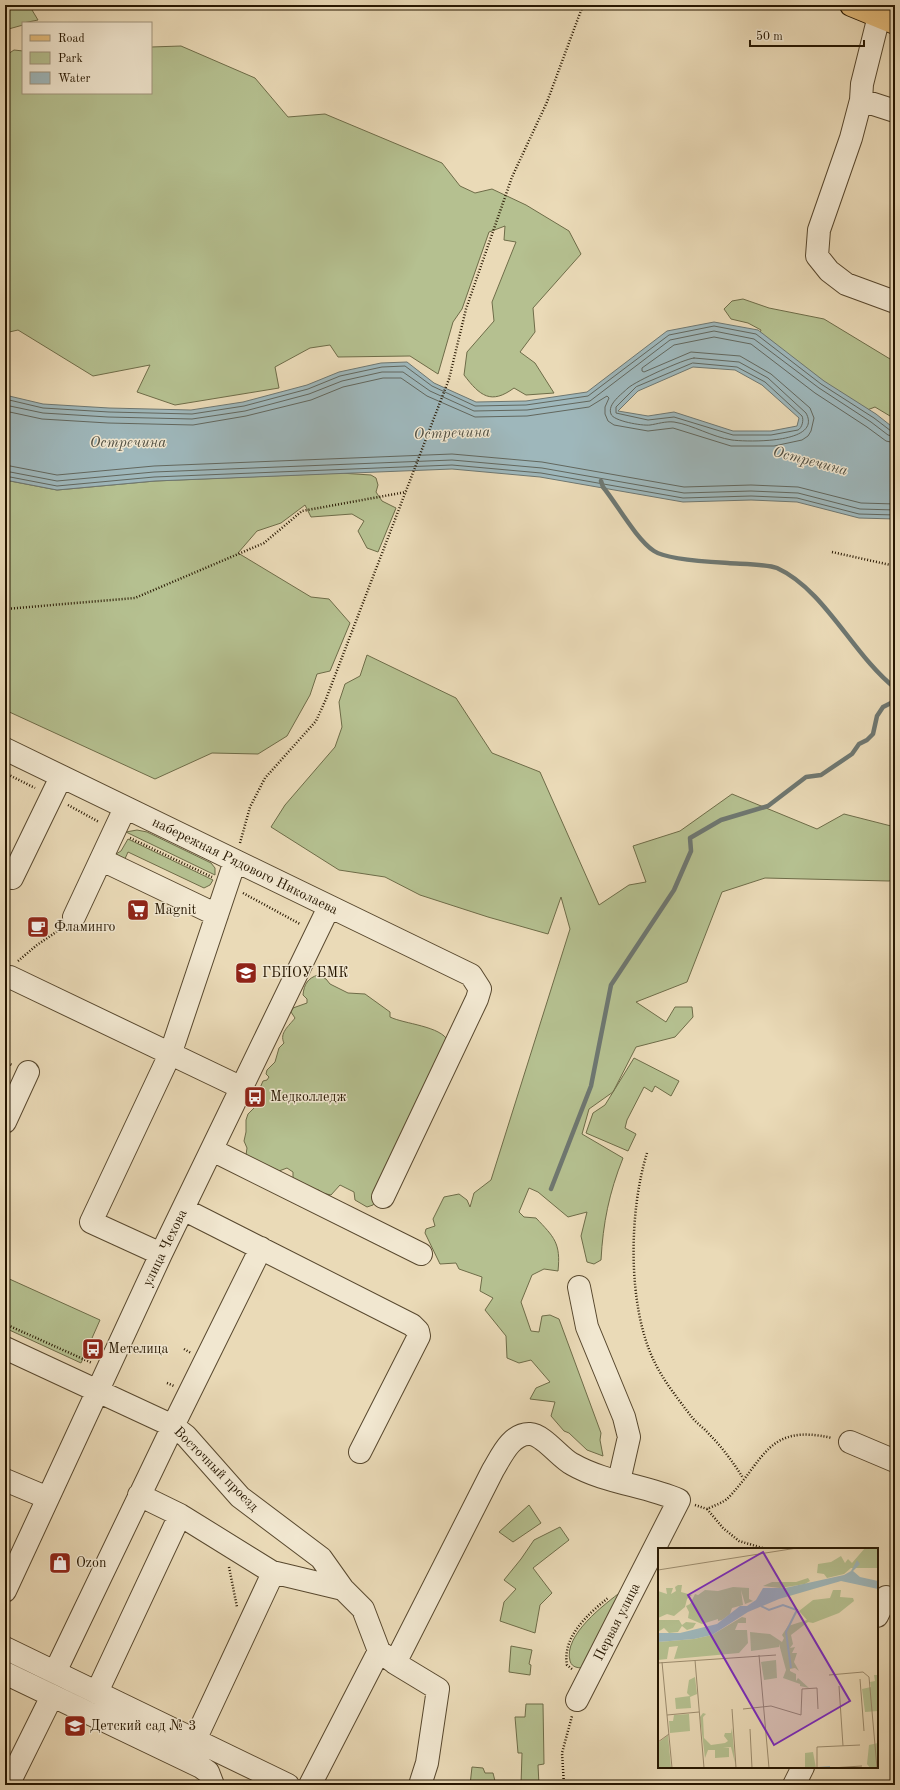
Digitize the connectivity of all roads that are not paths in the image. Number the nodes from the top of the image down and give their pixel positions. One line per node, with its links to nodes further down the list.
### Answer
1 (851, 5): 2 (main road)
2 (887, 19): 3 (street)
3 (861, 100): 4 (street); 5 (street)
4 (895, 111)
5 (895, 302)
6 (5, 749): 7 (street, набережная Рядового Николаева)
7 (62, 777): 8 (street, набережная Рядового Николаева); 11 (street)
8 (126, 808): 9 (street); 10 (street, набережная Рядового Николаева)
9 (102, 860): 13 (street); 14 (street)
10 (235, 861): 12 (street, набережная Рядового Николаева); 13 (street)
11 (12, 878)
12 (330, 907): 18 (street, улица Чехова); 21 (street, набережная Рядового Николаева)
13 (217, 915): 16 (street)
14 (74, 917)
15 (13, 970): 16 (street)
16 (171, 1052): 18 (street); 24 (street)
17 (28, 1072): 19 (street)
18 (242, 1088): 20 (street, улица Чехова)
19 (5, 1122)
20 (212, 1150): 22 (street, улица Чехова); 25 (street)
21 (383, 1197)
22 (183, 1209): 23 (street); 24 (street, улица Чехова)
23 (261, 1248): 29 (street); 31 (street)
24 (161, 1254): 28 (street, улица Чехова)
25 (421, 1254)
26 (579, 1288): 34 (street)
27 (5, 1348): 28 (street, Восточный проезд)
28 (97, 1390): 29 (street, Восточный проезд); 36 (street, улица Чехова)
29 (173, 1426): 35 (street); 39 (street, Восточный проезд)
30 (850, 1442): 32 (street)
31 (360, 1452)
32 (895, 1461)
33 (5, 1480): 36 (street)
34 (619, 1481): 42 (street); 47 (street, Первая улица)
35 (139, 1495): 37 (street); 43 (street)
36 (48, 1498): 40 (street, улица Чехова)
37 (180, 1515): 38 (street); 45 (street)
38 (273, 1573): 39 (street); 48 (street)
39 (344, 1589): 42 (street, Восточный проезд)
40 (5, 1591)
41 (5, 1648): 43 (street)
42 (387, 1657): 53 (street); 54 (street)
43 (55, 1672): 45 (street)
44 (5, 1673): 46 (street)
45 (97, 1692): 48 (street)
46 (52, 1696): 50 (street); 51 (street)
47 (577, 1700)
48 (195, 1740): 52 (street)
49 (802, 1768): 55 (street)
50 (8, 1785)
51 (213, 1785)
52 (288, 1785)
53 (310, 1785)
54 (420, 1785)
55 (794, 1785)

